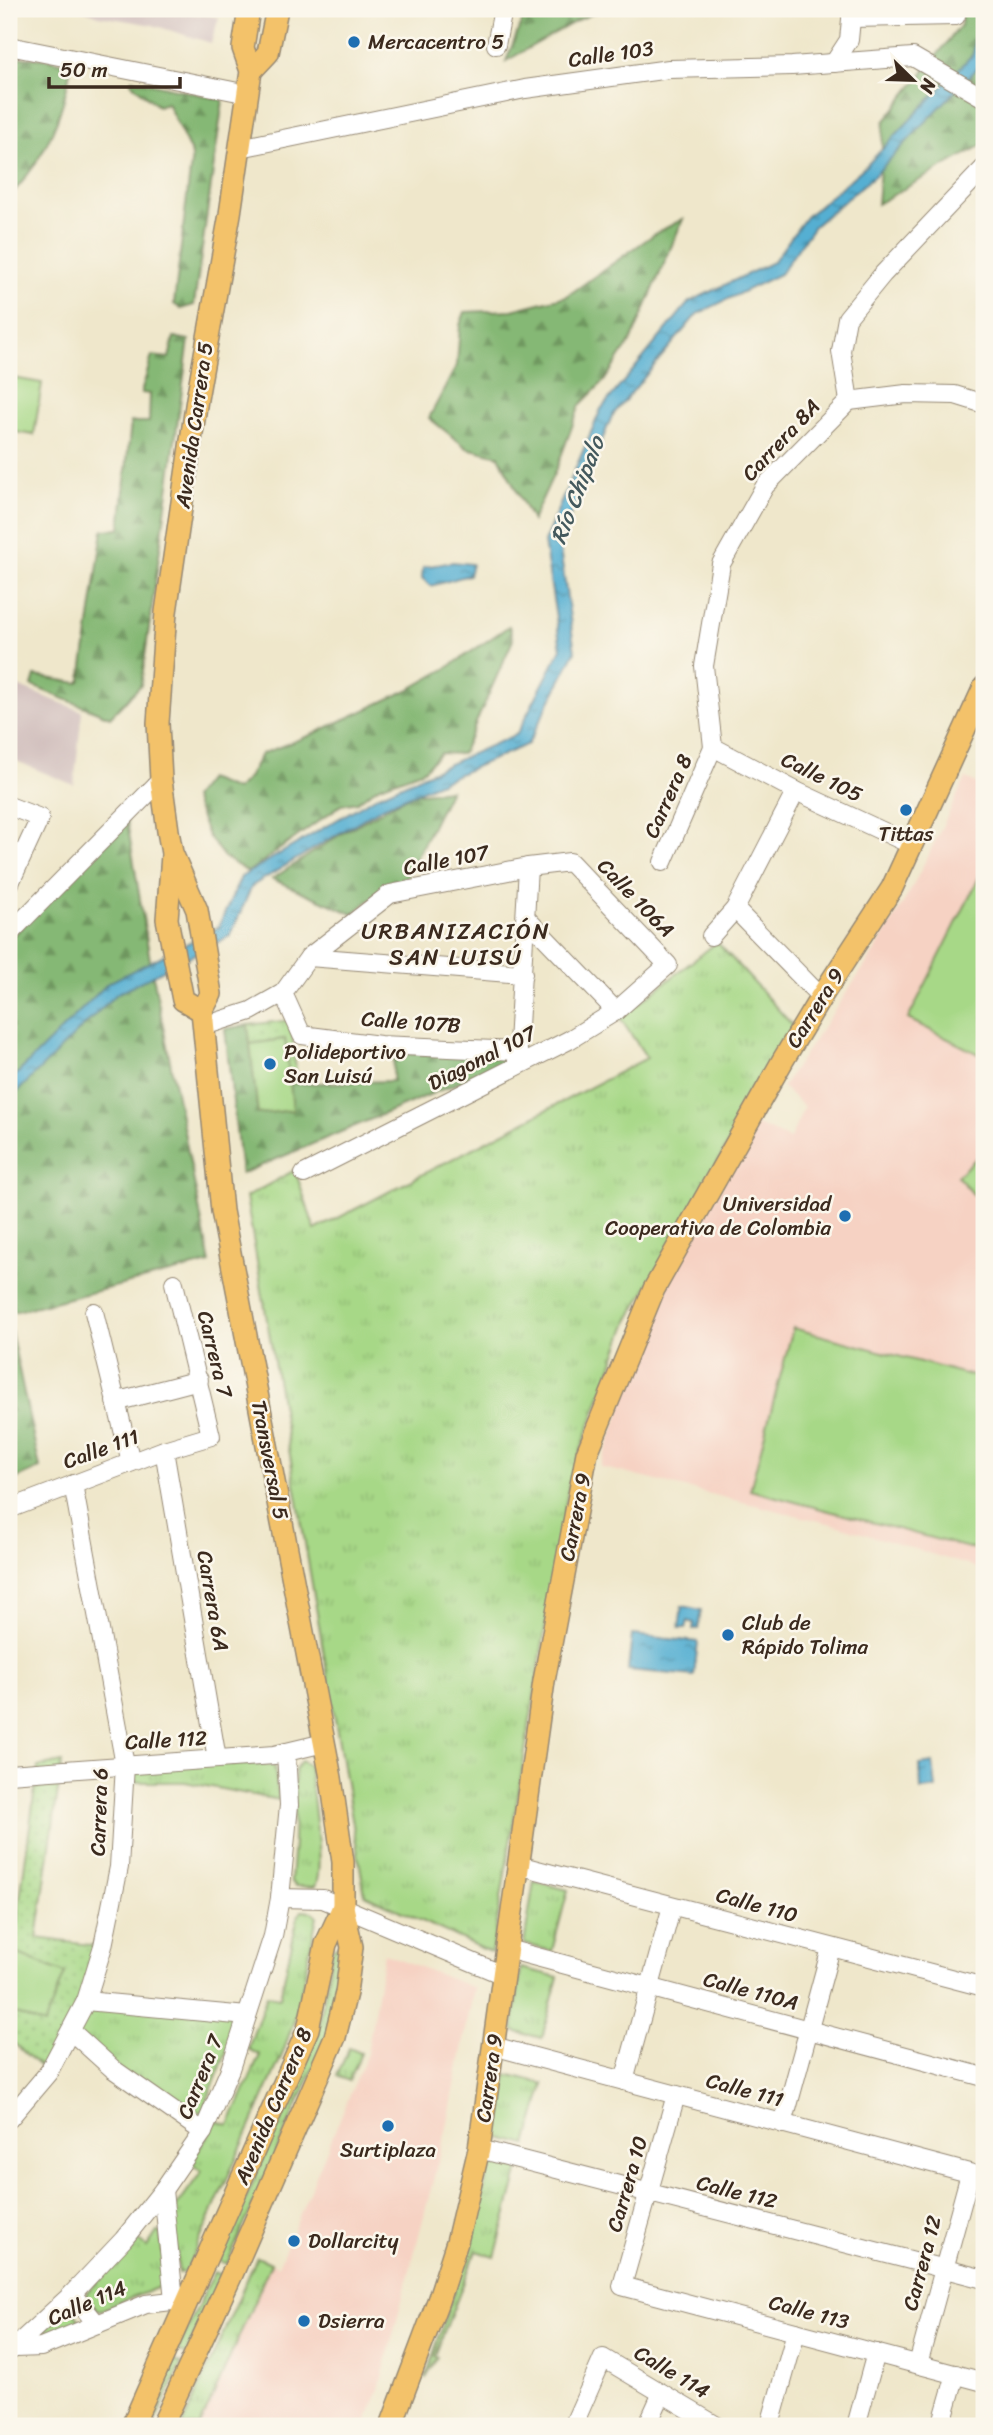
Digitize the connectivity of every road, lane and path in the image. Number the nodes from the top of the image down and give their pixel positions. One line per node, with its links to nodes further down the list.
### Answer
1 (249, 9): 9 (main road, Avenida Carrera 5)
2 (277, 9): 9 (main road, Avenida Carrera 5)
3 (503, 9): 6 (street)
4 (852, 13): 5 (street); 8 (street)
5 (956, 13)
6 (496, 45)
7 (9, 46): 10 (street)
8 (834, 63): 11 (street, Calle 103); 12 (street, Calle 103)
9 (251, 71): 10 (main road, Avenida Carrera 5)
10 (248, 94): 12 (main road, Avenida Carrera 5)
11 (979, 96)
12 (240, 148): 18 (main road, Avenida Carrera 5)
13 (984, 168): 14 (street, Carrera 8A)
14 (849, 401): 15 (street); 17 (street, Carrera 8A)
15 (984, 404)
16 (984, 687): 21 (main road, Carrera 9)
17 (713, 747): 19 (street, Calle 105); 24 (street, Carrera 8)
18 (161, 780): 22 (main road, Transversal 5); 29 (street)
19 (796, 791): 21 (street, Calle 105); 27 (street)
20 (9, 806): 26 (street)
21 (912, 845): 35 (main road, Carrera 9)
22 (172, 853): 36 (main road, Transversal 5); 36 (main road, Transversal 5)
23 (570, 862): 25 (street, Calle 107); 32 (street, Calle 106A)
24 (663, 862)
25 (528, 867): 28 (street); 31 (street, Calle 107)
26 (9, 885)
27 (736, 909): 30 (street); 35 (street)
28 (526, 918): 33 (street); 37 (street)
29 (9, 934)
30 (711, 936)
31 (309, 957): 33 (street); 34 (street)
32 (668, 965): 37 (street, Diagonal 107)
33 (523, 974): 38 (street)
34 (283, 993): 36 (street); 38 (street, Calle 107B)
35 (821, 997): 54 (main road, Carrera 9)
36 (206, 1010): 49 (main road, Transversal 5)
37 (616, 1011): 38 (street, Diagonal 107)
38 (517, 1059): 39 (street, Diagonal 107)
39 (304, 1174)
40 (174, 1283): 42 (street, Carrera 7)
41 (93, 1312): 43 (street)
42 (198, 1380): 43 (street); 44 (street, Carrera 7)
43 (115, 1402): 46 (street)
44 (211, 1436): 45 (street, Calle 111)
45 (164, 1450): 46 (street, Calle 111); 51 (street, Carrera 6A)
46 (131, 1462): 47 (street, Calle 111)
47 (73, 1484): 48 (street, Calle 111); 52 (street, Carrera 6)
48 (9, 1509)
49 (324, 1743): 50 (street, Calle 112); 57 (main road, Transversal 5)
50 (286, 1752): 51 (street, Calle 112); 55 (street, Carrera 7)
51 (217, 1759): 52 (street, Calle 112)
52 (125, 1765): 53 (street, Calle 112); 63 (street, Carrera 6)
53 (9, 1774)
54 (518, 1866): 56 (street, Calle 110); 59 (main road, Carrera 9)
55 (280, 1898): 57 (street); 64 (street, Carrera 7)
56 (672, 1906): 58 (street, Calle 110); 61 (street)
57 (343, 1907): 60 (street); 82 (main road, Avenida Carrera 8); 93 (main road, Avenida Carrera 8)
58 (831, 1948): 62 (street, Calle 110); 65 (street)
59 (507, 1949): 60 (main road, Carrera 9); 61 (street, Calle 110A)
60 (503, 1975): 67 (main road, Carrera 9)
61 (650, 1987): 65 (street, Calle 110A); 69 (street)
62 (984, 1987)
63 (86, 2001): 64 (street); 66 (street, Carrera 6)
64 (247, 2016): 73 (street, Carrera 7)
65 (809, 2030): 68 (street, Calle 110A); 72 (street)
66 (71, 2031): 71 (street, Carrera 6); 73 (street)
67 (493, 2046): 69 (street, Calle 111); 74 (main road, Carrera 9)
68 (984, 2077)
69 (624, 2081): 70 (street, Calle 111)
70 (676, 2095): 72 (street, Calle 111); 77 (street, Carrera 10)
71 (9, 2119)
72 (783, 2124): 75 (street, Calle 111)
73 (203, 2132): 76 (street, Carrera 7)
74 (479, 2149): 77 (street, Calle 112); 94 (main road, Carrera 9)
75 (977, 2176): 78 (street, Carrera 12)
76 (163, 2190): 81 (street, Carrera 7); 82 (street)
77 (648, 2193): 78 (street, Calle 112); 80 (street, Carrera 10)
78 (944, 2269): 79 (street, Calle 112); 87 (street, Carrera 12)
79 (984, 2279)
80 (622, 2286): 84 (street, Calle 113)
81 (72, 2294): 83 (street); 85 (street, Carrera 7)
82 (182, 2300): 83 (street, Calle 114); 92 (main road, Avenida Carrera 8)
83 (97, 2324): 85 (street, Calle 114)
84 (796, 2332): 86 (street, Calle 113); 91 (street)
85 (11, 2346)
86 (876, 2353): 87 (street, Calle 113); 98 (street)
87 (918, 2364): 88 (street, Calle 113)
88 (956, 2374): 89 (street, Calle 113); 99 (street)
89 (984, 2382)
90 (662, 2393): 95 (street, Calle 114); 96 (street); 97 (street, Calle 114)
91 (772, 2418)
92 (132, 2426)
93 (162, 2426)
94 (391, 2426)
95 (573, 2426)
96 (647, 2426)
97 (717, 2426)
98 (856, 2426)
99 (941, 2426)

